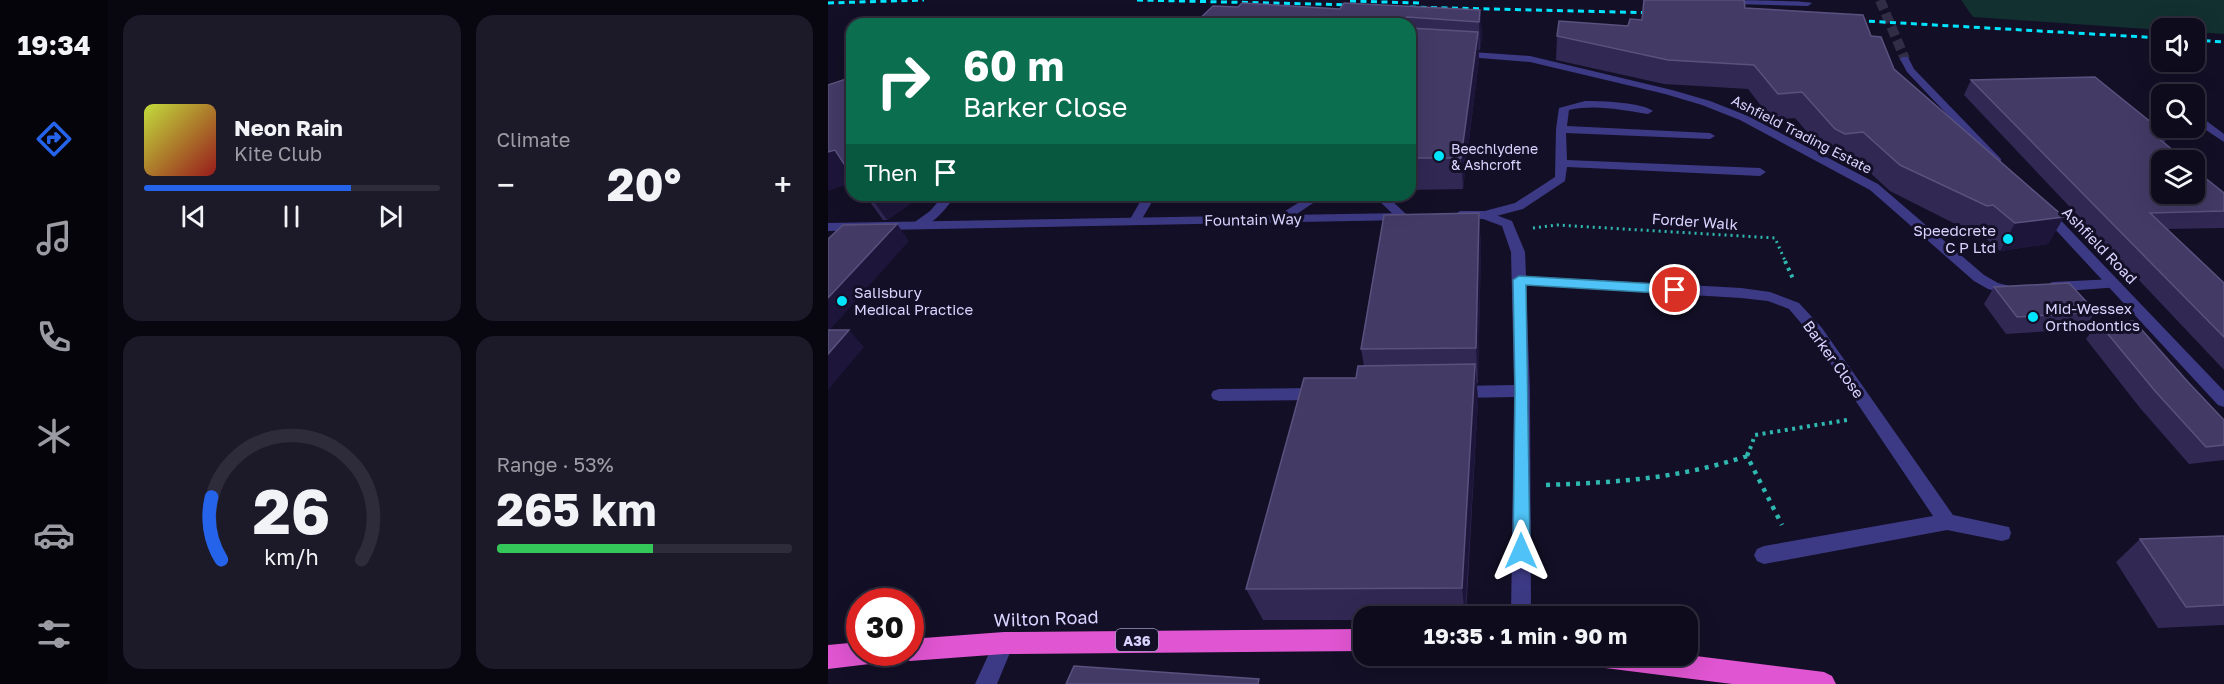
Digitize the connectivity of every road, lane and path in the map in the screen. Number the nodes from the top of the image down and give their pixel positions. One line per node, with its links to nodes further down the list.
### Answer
1 (1696, 0): 2 (street)
2 (1808, 3)
3 (1446, 53): 27 (street, Ashfield Trading Estate)
4 (1905, 59): 12 (street)
5 (1648, 111): 7 (street)
6 (2205, 125): 9 (street)
7 (1561, 129): 8 (street); 10 (street)
8 (1710, 136)
9 (2224, 139)
10 (1560, 163): 11 (street); 18 (street)
11 (1761, 172)
12 (2008, 172)
13 (2033, 198): 27 (street, Ashfield Road)
14 (945, 201): 22 (street)
15 (1147, 201): 21 (street)
16 (1310, 201): 20 (street)
17 (1387, 201): 20 (street, Fountain Way)
18 (1485, 215): 19 (street); 24 (street)
19 (1450, 216)
20 (1281, 219): 21 (street, Fountain Way)
21 (1135, 221): 22 (street, Fountain Way)
22 (918, 224): 23 (street, Fountain Way)
23 (828, 227)
24 (1512, 231): 25 (street); 26 (path, Forder Walk)
25 (1519, 280): 28 (street); 33 (street, Barker Close)
26 (1794, 281)
27 (2115, 284): 32 (street, Ashfield Road)
28 (1522, 391): 29 (street); 35 (street)
29 (1440, 392)
30 (1335, 394): 31 (street)
31 (1219, 395)
32 (2224, 401)
33 (1874, 416): 34 (path); 36 (street, Barker Close)
34 (1747, 456): 35 (path); 38 (path)
35 (1522, 486): 40 (street)
36 (1947, 522): 37 (street); 38 (street)
37 (2002, 533)
38 (1795, 550): 39 (street)
39 (1764, 555)
40 (1521, 606)
41 (1353, 640): 42 (highway, Wilton Road / A36)
42 (1004, 643): 43 (highway, Wilton Road / A36); 47 (street)
43 (924, 649)
44 (846, 655): 45 (highway)
45 (828, 657)
46 (1683, 666): 48 (highway)
47 (986, 684)
48 (1824, 684)

